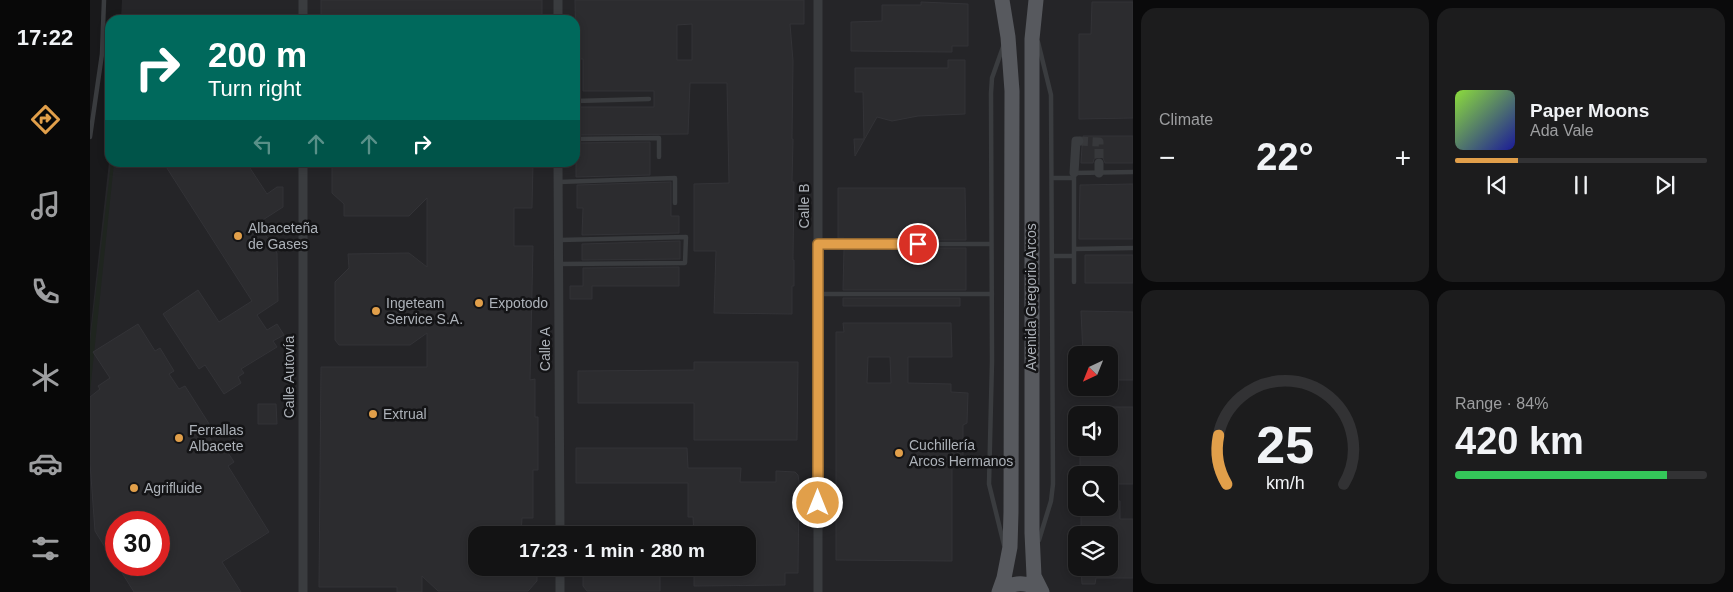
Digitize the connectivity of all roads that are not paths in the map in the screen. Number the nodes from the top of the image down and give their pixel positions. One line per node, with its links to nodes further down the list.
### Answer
1 (104, 0): 13 (lane)
2 (303, 0): 7 (street)
3 (558, 0): 8 (street)
4 (818, 0): 25 (street, Calle B)
5 (1002, 0): 10 (main road, Avenida Gregorio Arcos)
6 (1036, 1): 9 (main road, Avenida Gregorio Arcos)
7 (303, 15)
8 (558, 15)
9 (1032, 28): 21 (lane); 37 (main road, Avenida Gregorio Arcos)
10 (1008, 37): 26 (lane); 36 (main road, Avenida Gregorio Arcos)
11 (649, 99): 12 (lane)
12 (580, 102)
13 (90, 137)
14 (580, 139): 16 (lane)
15 (1079, 141): 20 (street)
16 (658, 157)
17 (303, 167): 39 (street, Calle Autovía)
18 (558, 167): 22 (street, Calle A)
19 (1133, 172): 20 (lane)
20 (1074, 176): 21 (lane); 28 (lane)
21 (1052, 178): 29 (lane)
22 (558, 182): 23 (lane); 24 (street, Calle A)
23 (675, 203)
24 (559, 240): 31 (street, Calle A); 31 (lane)
25 (818, 244): 26 (lane); 33 (street, Calle B)
26 (992, 244): 34 (lane)
27 (1133, 248): 28 (lane)
28 (1074, 249): 30 (lane)
29 (1052, 256): 30 (lane); 37 (lane)
30 (1074, 256): 32 (lane)
31 (558, 264): 35 (street, Calle A)
32 (1074, 282)
33 (818, 294): 34 (lane); 41 (street, Calle B)
34 (992, 294): 36 (lane)
35 (560, 526)
36 (1008, 554): 42 (main road, Avenida Gregorio Arcos)
37 (1032, 561): 43 (main road, Avenida Gregorio Arcos)
38 (560, 576): 40 (street)
39 (303, 592)
40 (560, 592)
41 (818, 592)
42 (999, 592): 43 (main road)
43 (1042, 592)

